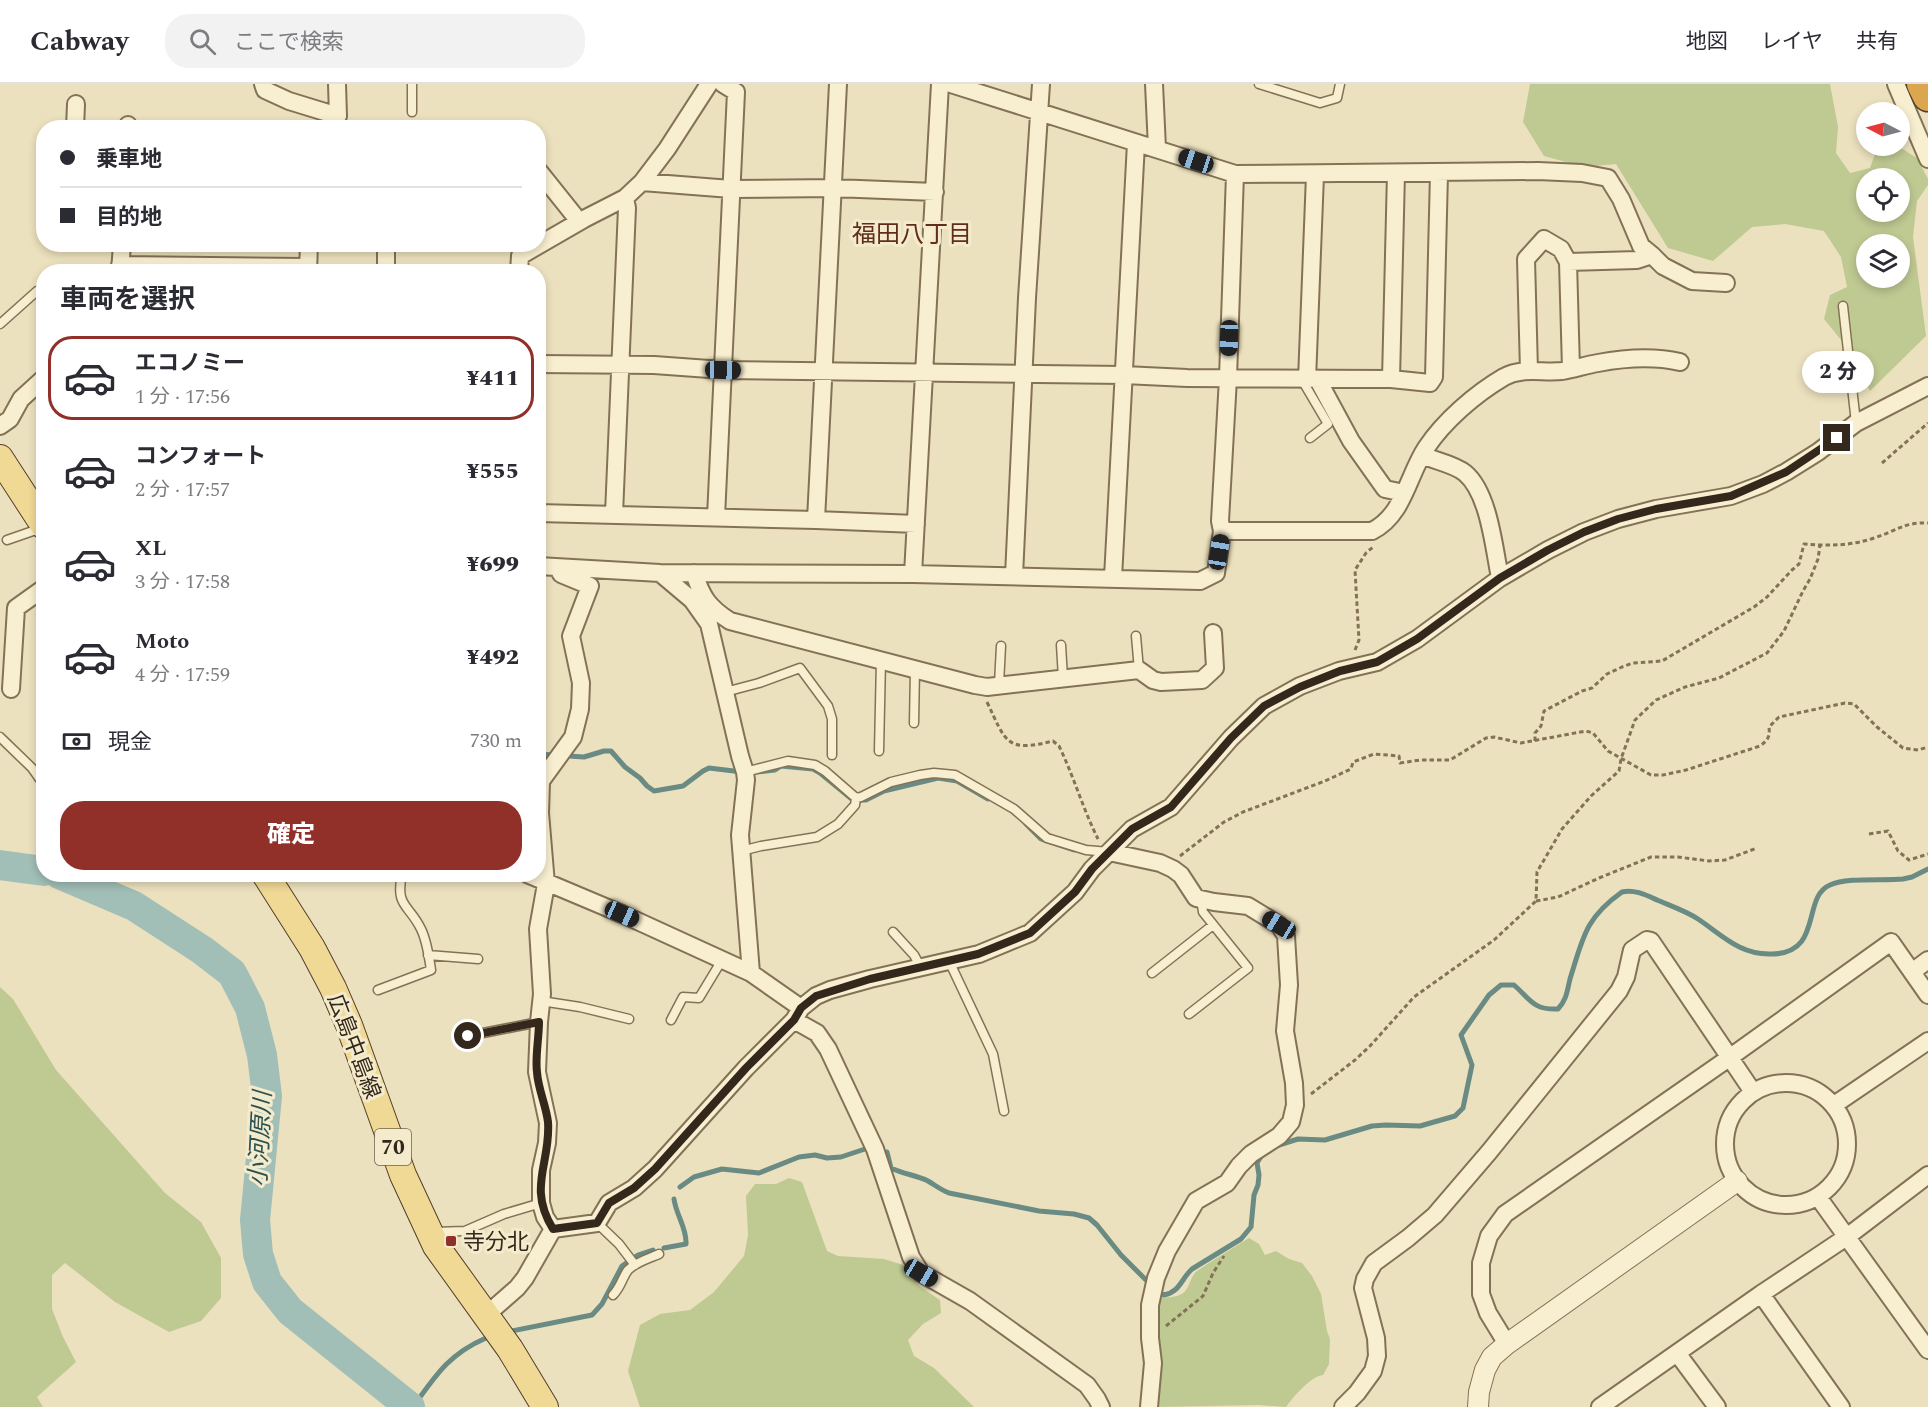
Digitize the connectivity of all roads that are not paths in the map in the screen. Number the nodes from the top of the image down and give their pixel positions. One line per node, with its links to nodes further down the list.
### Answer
1 (263, 84): 2 (street)
2 (337, 84)
3 (412, 84): 19 (lane)
4 (709, 84): 29 (street)
5 (723, 84): 31 (street)
6 (838, 84): 30 (street)
7 (940, 84): 32 (street)
8 (951, 84): 18 (street)
9 (1041, 84): 18 (street)
10 (1154, 84): 22 (street)
11 (1259, 84): 15 (lane)
12 (1340, 84): 15 (lane)
13 (1896, 84): 23 (street)
14 (1922, 84): 16 (highway)
15 (1276, 86)
16 (1928, 96)
17 (76, 104): 20 (street)
18 (1039, 111): 21 (street); 52 (street)
19 (412, 112)
20 (75, 120)
21 (1136, 143): 22 (street); 53 (street)
22 (1157, 148): 26 (street)
23 (1928, 159)
24 (1396, 173): 25 (street); 27 (street); 55 (street)
25 (1439, 173): 37 (street); 55 (street)
26 (1235, 174): 27 (street); 54 (street)
27 (1315, 175): 56 (street)
28 (546, 180): 34 (street)
29 (642, 182): 31 (street); 33 (street)
30 (834, 188): 31 (street); 32 (street); 49 (street)
31 (731, 189): 48 (street)
32 (935, 192): 51 (street)
33 (625, 198): 35 (street); 46 (street)
34 (574, 214)
35 (546, 241)
36 (527, 252): 39 (street)
37 (1652, 255): 38 (street); 40 (street)
38 (1568, 262): 47 (street); 50 (street)
39 (520, 264)
40 (1726, 283)
41 (36, 292): 43 (lane)
42 (1843, 306): 59 (lane)
43 (0, 324)
44 (1680, 362): 47 (street)
45 (546, 364): 46 (street)
46 (620, 365): 48 (street); 66 (street)
47 (1571, 369): 50 (street)
48 (723, 370): 49 (street); 68 (street)
49 (824, 371): 51 (street); 69 (street)
50 (1529, 371): 62 (street)
51 (925, 373): 52 (street); 70 (street)
52 (1024, 375): 53 (street); 79 (street)
53 (1124, 375): 54 (street); 80 (street)
54 (1228, 378): 56 (street); 72 (street)
55 (1391, 379): 56 (street)
56 (1309, 380): 61 (lane); 64 (street)
57 (36, 385): 60 (street)
58 (1928, 386): 59 (street)
59 (1856, 423): 81 (street)
60 (0, 426)
61 (1310, 438)
62 (1422, 455): 64 (street); 81 (street)
63 (0, 458): 67 (main road)
64 (1404, 493): 72 (street)
65 (546, 513): 66 (street)
66 (614, 514): 68 (street)
67 (36, 515)
68 (716, 518): 69 (street)
69 (816, 520): 70 (street)
70 (916, 524): 78 (street)
71 (36, 530): 73 (lane)
72 (1222, 531): 80 (street)
73 (8, 540)
74 (546, 567): 75 (street)
75 (557, 568): 76 (street); 100 (street)
76 (660, 573): 77 (street); 93 (street)
77 (694, 573): 78 (street); 87 (street)
78 (913, 574): 79 (street)
79 (1014, 576): 80 (street)
80 (1113, 578)
81 (1500, 578): 103 (street)
82 (36, 594): 92 (street)
83 (1213, 633): 89 (street)
84 (1136, 636): 89 (lane)
85 (1061, 645): 90 (lane)
86 (1000, 646): 91 (lane)
87 (881, 660): 88 (street); 96 (lane)
88 (915, 668): 91 (street); 94 (lane)
89 (1139, 670): 90 (street)
90 (1063, 678): 91 (street)
91 (999, 684)
92 (11, 689)
93 (725, 692): 97 (lane); 98 (street)
94 (914, 723)
95 (0, 737): 99 (lane)
96 (879, 751)
97 (832, 755)
98 (746, 772): 101 (lane); 102 (street)
99 (36, 774)
100 (546, 774)
101 (856, 798): 102 (lane); 103 (lane)
102 (741, 851): 118 (street)
103 (1106, 852): 108 (street); 114 (street)
104 (270, 882): 140 (main road, 広島中島線 / 70)
105 (400, 882): 111 (lane)
106 (542, 882): 107 (street)
107 (546, 884): 113 (street); 122 (street)
108 (1201, 899): 109 (lane); 152 (street)
109 (1213, 925): 119 (lane); 124 (lane)
110 (893, 932): 116 (lane)
111 (428, 955): 112 (lane); 120 (lane)
112 (478, 959)
113 (722, 960): 118 (street); 126 (lane)
114 (948, 960): 116 (street); 133 (lane)
115 (1928, 960): 117 (street)
116 (920, 966): 123 (street)
117 (1912, 972): 121 (street); 130 (street)
118 (751, 973): 123 (street)
119 (1152, 973)
120 (378, 990)
121 (1928, 995)
122 (542, 1001): 125 (lane); 127 (street)
123 (798, 1014): 138 (street); 151 (street)
124 (1189, 1014)
125 (629, 1019)
126 (671, 1020)
127 (539, 1022): 128 (lane); 137 (street)
128 (468, 1036)
129 (1928, 1041): 132 (street)
130 (1730, 1058): 131 (street); 147 (street); 153 (street)
131 (1753, 1092): 132 (street); 135 (street)
132 (1834, 1106): 136 (street)
133 (1004, 1111)
134 (1928, 1175): 141 (street)
135 (1737, 1181): 136 (street); 147 (street)
136 (1818, 1197): 141 (street)
137 (541, 1203): 139 (street); 140 (lane)
138 (597, 1223): 139 (street); 143 (lane)
139 (553, 1229): 146 (street)
140 (429, 1232): 146 (main road, 広島中島線 / 70)
141 (1848, 1236): 144 (street); 148 (street)
142 (659, 1254): 143 (lane)
143 (635, 1265): 145 (lane)
144 (1761, 1294): 149 (street); 157 (street)
145 (613, 1295)
146 (485, 1316): 150 (main road, 広島中島線 / 70)
147 (1507, 1344): 154 (street)
148 (1928, 1350)
149 (1677, 1353): 155 (street); 156 (street)
150 (546, 1407)
151 (1101, 1407)
152 (1149, 1407)
153 (1343, 1407)
154 (1478, 1407)
155 (1600, 1407)
156 (1717, 1407)
157 (1841, 1407)

